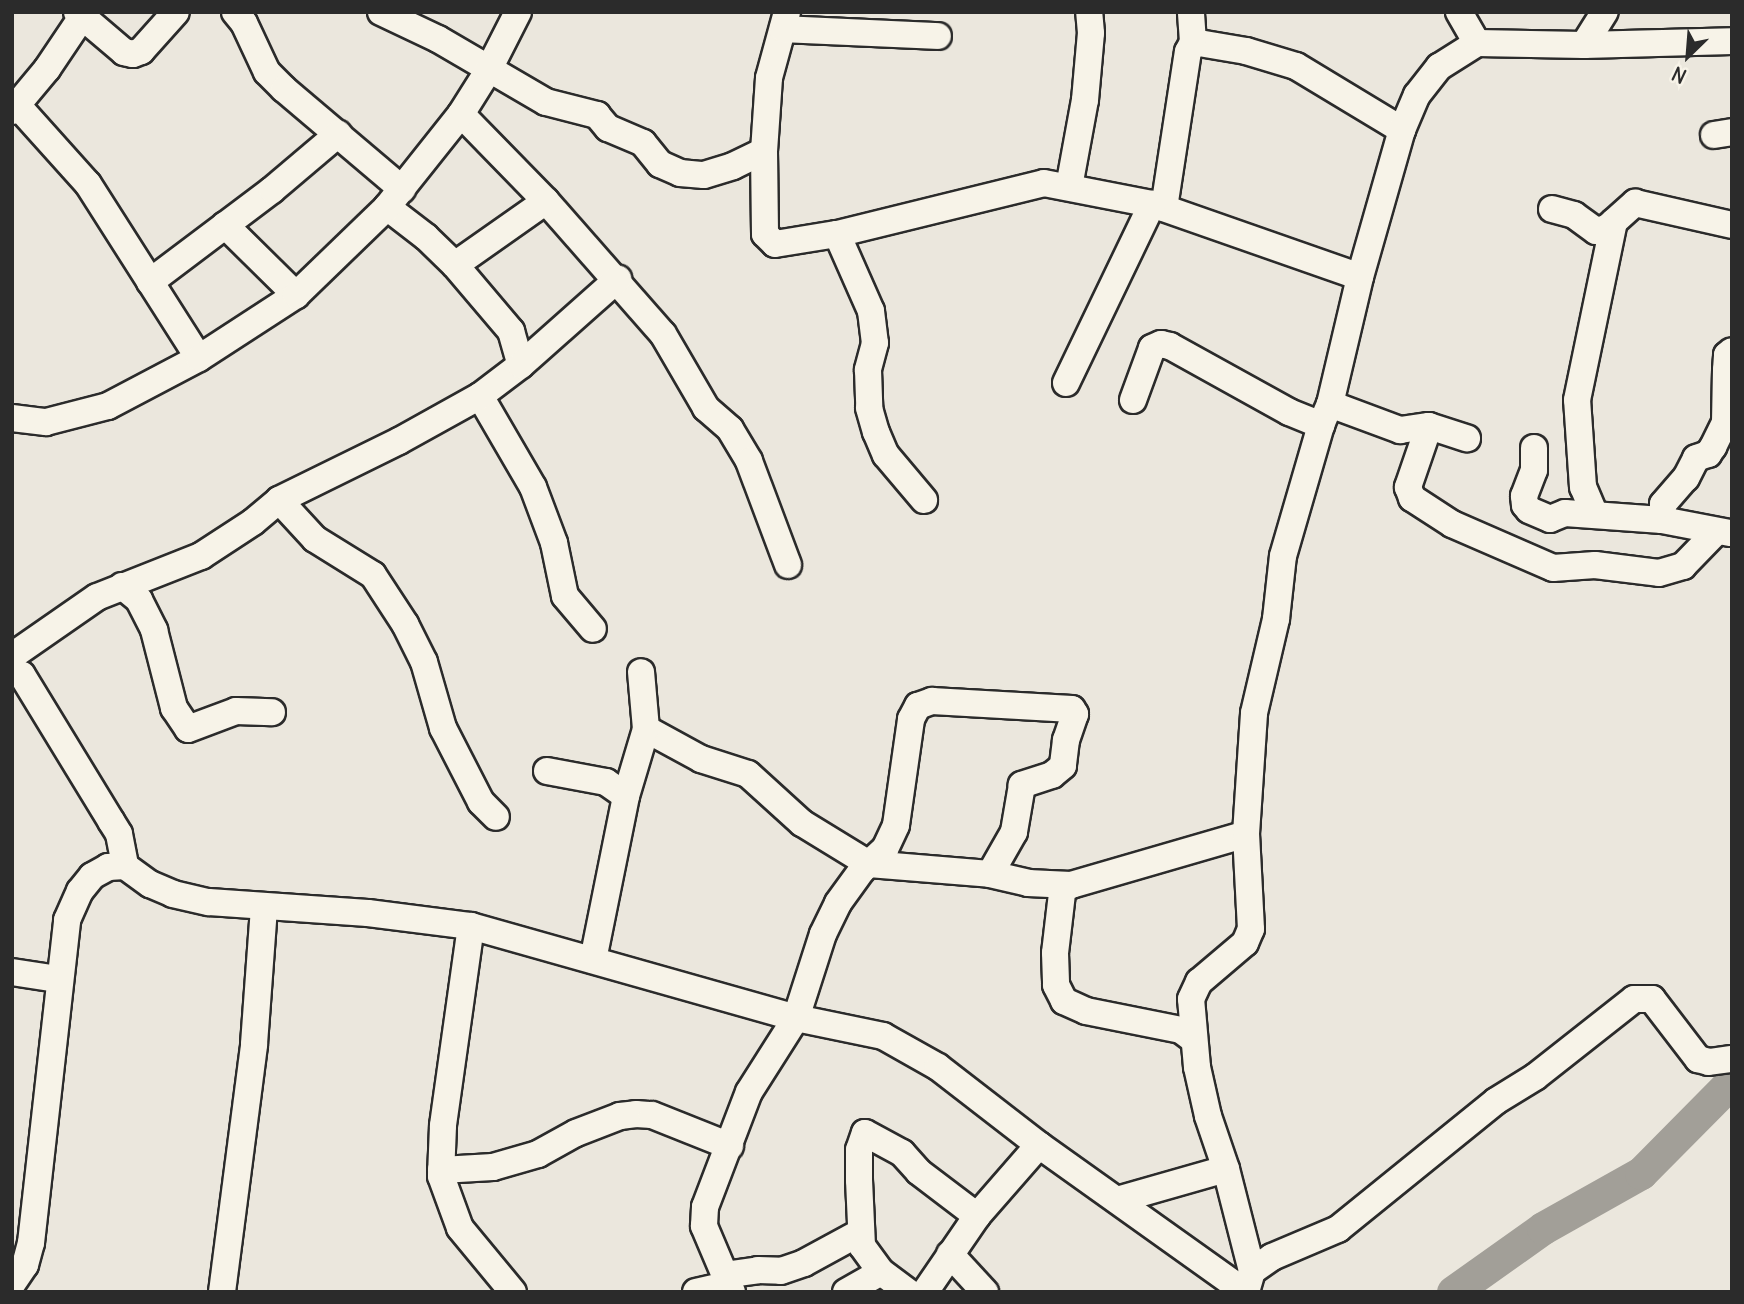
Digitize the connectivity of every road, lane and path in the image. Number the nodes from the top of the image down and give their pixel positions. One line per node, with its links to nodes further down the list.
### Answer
1 (176, 12): 9 (street)
2 (235, 12): 20 (street)
3 (380, 12): 16 (street)
4 (519, 12): 16 (street)
5 (1089, 12): 22 (street)
6 (1191, 12): 13 (street)
7 (1459, 12): 14 (street)
8 (1605, 12): 15 (street)
9 (79, 14): 17 (street)
10 (785, 20): 11 (street); 21 (street)
11 (938, 36)
12 (1732, 41): 15 (street)
13 (1193, 42): 19 (street); 25 (street)
14 (1477, 43): 15 (street); 19 (street)
15 (1584, 45)
16 (488, 71): 18 (street); 21 (street)
17 (14, 108): 34 (street)
18 (461, 114): 23 (street); 24 (street)
19 (1402, 130): 32 (street)
20 (338, 134): 23 (street); 28 (street)
21 (764, 151): 30 (street)
22 (1069, 187): 25 (street); 30 (street)
23 (394, 198): 31 (street); 35 (street)
24 (546, 201): 31 (street); 33 (street)
25 (1158, 206): 32 (street); 39 (street)
26 (1552, 209): 27 (street)
27 (1615, 222): 29 (street); 49 (street)
28 (225, 225): 34 (street); 35 (street)
29 (1732, 225)
30 (837, 233): 48 (street)
31 (455, 265): 38 (street)
32 (1360, 276): 42 (street)
33 (618, 279): 38 (street); 52 (street)
34 (150, 282): 37 (street)
35 (296, 295): 37 (street)
36 (1732, 351): 50 (street)
37 (199, 358): 43 (street)
38 (522, 365): 40 (street)
39 (1066, 383)
40 (480, 396): 47 (street); 54 (street)
41 (1133, 400): 42 (street)
42 (1326, 415): 44 (street); 63 (street)
43 (12, 418)
44 (1429, 426): 45 (street); 51 (street)
45 (1467, 438)
46 (1534, 448): 49 (street)
47 (279, 500): 53 (street); 62 (street)
48 (924, 500)
49 (1595, 515): 50 (street)
50 (1662, 520): 51 (street)
51 (1724, 533)
52 (788, 565)
53 (122, 586): 55 (street); 58 (street)
54 (593, 629)
55 (12, 656)
56 (12, 670): 65 (street)
57 (641, 672): 59 (street)
58 (272, 712)
59 (646, 729): 61 (street); 64 (street)
60 (547, 771): 61 (street)
61 (626, 796): 70 (street)
62 (496, 817)
63 (1246, 834): 67 (street); 74 (street)
64 (869, 864): 66 (street); 66 (street); 73 (street)
65 (125, 866): 68 (street); 72 (street)
66 (990, 874): 67 (street)
67 (1063, 885): 74 (street)
68 (264, 908): 69 (street); 88 (street)
69 (471, 926): 70 (street); 79 (street)
70 (593, 960): 73 (street)
71 (12, 972): 72 (street)
72 (58, 979): 85 (street)
73 (796, 1018): 76 (street); 77 (street)
74 (1193, 1040): 78 (street)
75 (1730, 1059): 87 (street)
76 (1039, 1145): 80 (street); 81 (street)
77 (730, 1146): 79 (street); 86 (street)
78 (1226, 1169): 80 (street); 87 (street)
79 (441, 1170): 89 (street)
80 (1117, 1200): 87 (street)
81 (977, 1216): 82 (street); 83 (street)
82 (859, 1233): 84 (street); 86 (street)
83 (950, 1254): 93 (street); 94 (street)
84 (881, 1272): 91 (street); 92 (street)
85 (12, 1284)
86 (729, 1284): 90 (street)
87 (1247, 1285)
88 (222, 1292)
89 (513, 1292)
90 (696, 1292)
91 (846, 1292)
92 (908, 1292)
93 (925, 1292)
94 (985, 1292)

